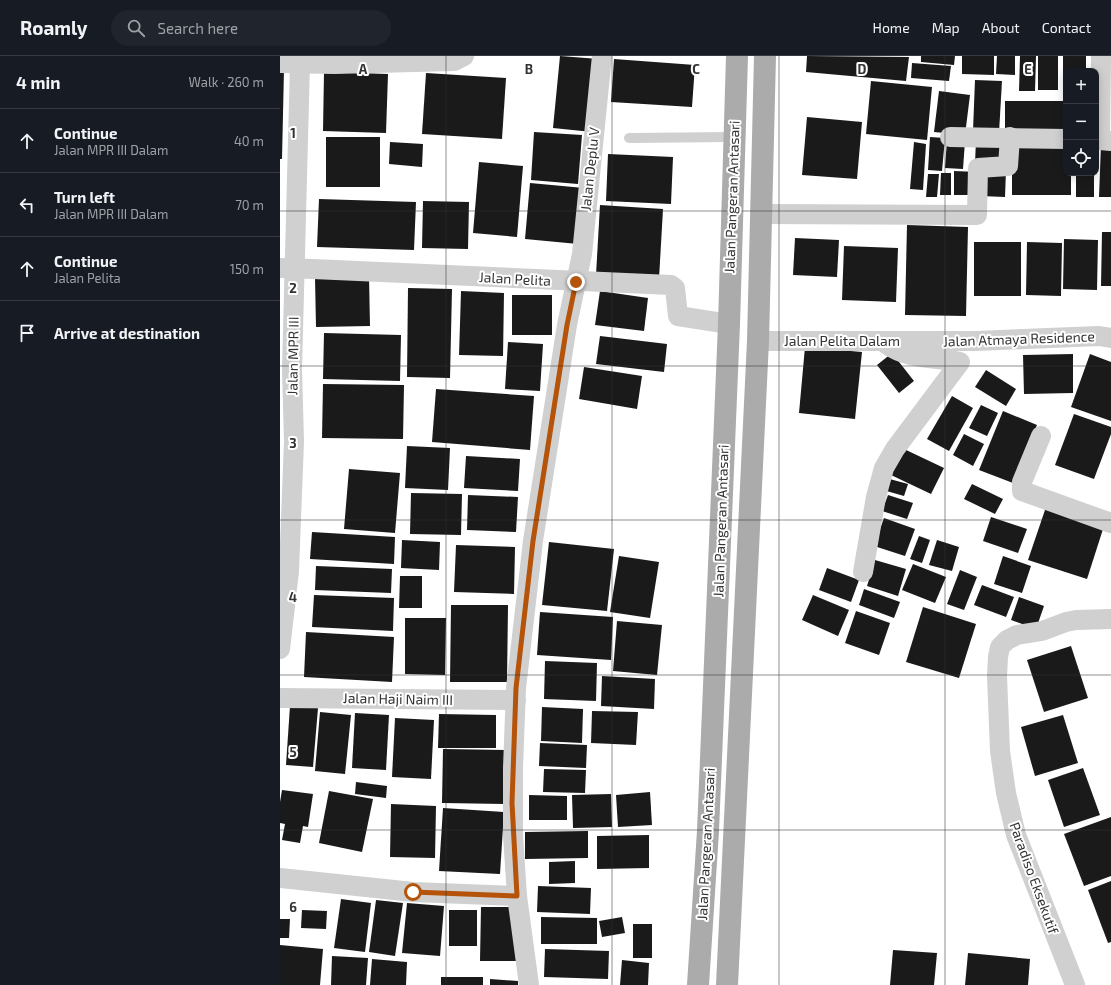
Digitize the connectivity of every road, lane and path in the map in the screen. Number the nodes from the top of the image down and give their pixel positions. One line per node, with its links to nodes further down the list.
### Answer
1 (464, 56): 6 (street)
2 (602, 56): 17 (street, Jalan Deplu V)
3 (737, 56): 9 (main road, Jalan Pangeran Antasari)
4 (765, 56): 15 (main road, Jalan Pangeran Antasari)
5 (1101, 56): 14 (street)
6 (334, 60): 8 (street)
7 (280, 63): 8 (street)
8 (300, 63): 16 (street, Jalan MPR III)
9 (734, 137): 12 (lane); 18 (main road, Jalan Pangeran Antasari)
10 (950, 137): 11 (street)
11 (1010, 137): 13 (street); 15 (street)
12 (629, 138)
13 (1063, 139)
14 (1102, 140)
15 (761, 214): 20 (main road, Jalan Pangeran Antasari)
16 (288, 269): 17 (street, Jalan Pelita); 23 (street, Jalan MPR III)
17 (576, 282): 18 (street, Jalan Pelita); 33 (street)
18 (729, 324): 37 (main road, Jalan Pangeran Antasari)
19 (1111, 338): 22 (street, Jalan Atmaya Residence)
20 (758, 341): 21 (street, Jalan Pelita Dalam); 38 (main road, Jalan Pangeran Antasari)
21 (881, 341): 22 (street, Jalan Pelita Dalam); 28 (street)
22 (926, 341)
23 (286, 368): 25 (street, Jalan MPR III)
24 (1041, 436): 27 (street)
25 (287, 441): 26 (street, Jalan MPR III)
26 (286, 506): 29 (street, Jalan MPR III)
27 (1111, 523)
28 (863, 572)
29 (283, 586): 31 (street, Jalan MPR III)
30 (1111, 619): 39 (street, Paradiso Eksekutif)
31 (280, 649)
32 (280, 698): 33 (street, Jalan Haji Naim III)
33 (516, 700): 35 (street)
34 (280, 878): 35 (street)
35 (517, 896): 36 (street)
36 (529, 985)
37 (698, 985)
38 (727, 985)
39 (1075, 985)

